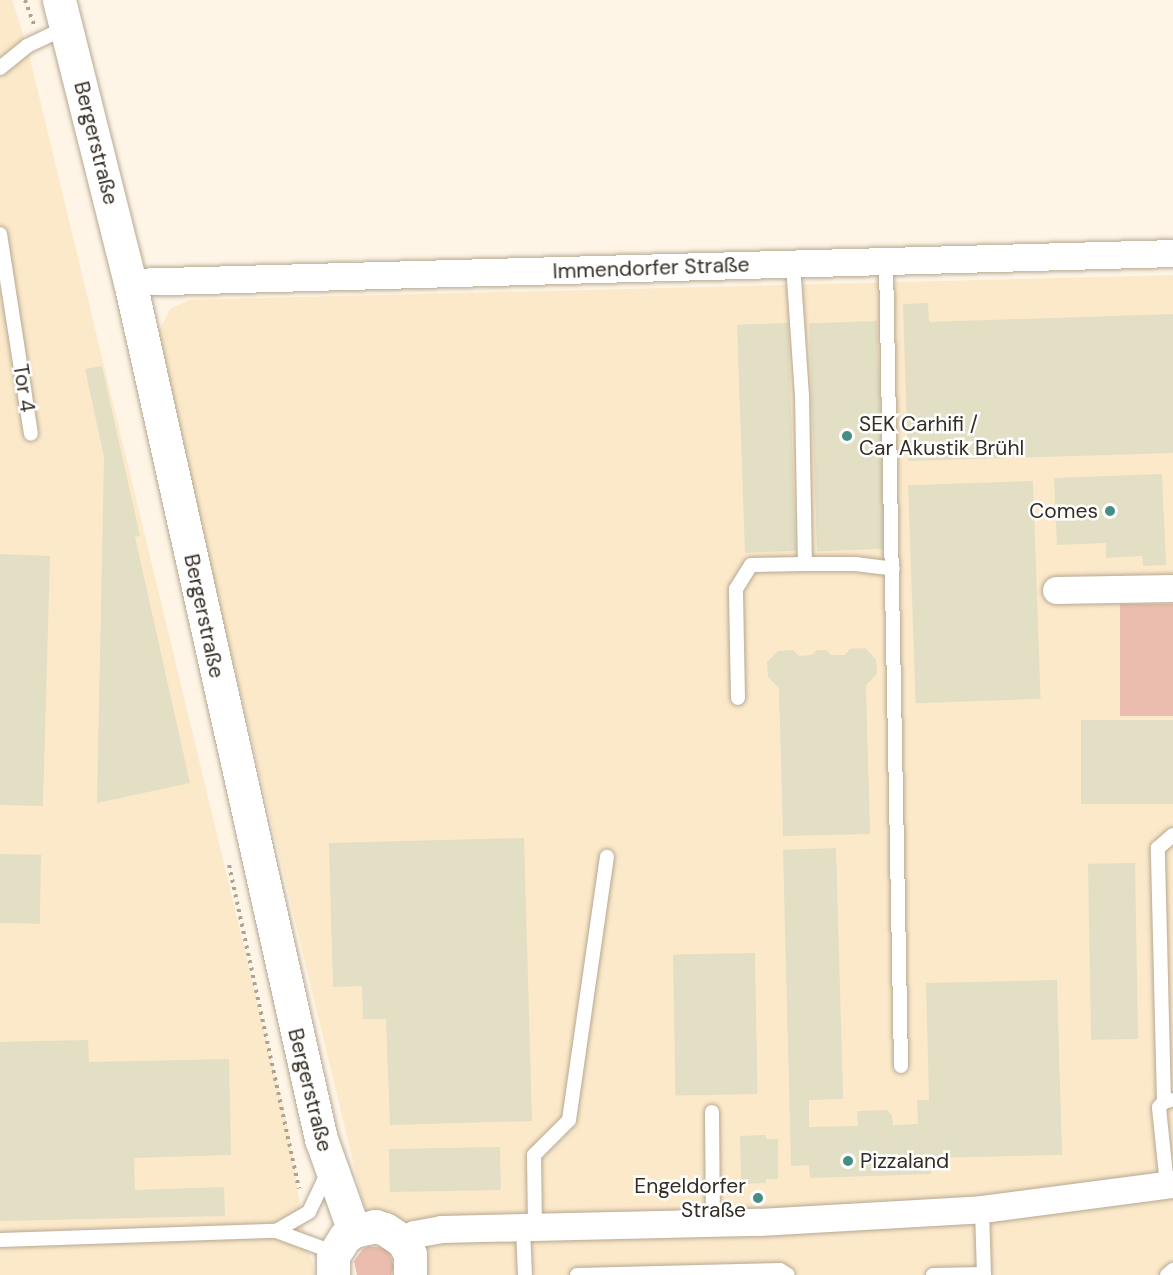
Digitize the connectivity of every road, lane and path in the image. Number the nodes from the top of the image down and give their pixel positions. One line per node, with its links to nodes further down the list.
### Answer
1 (25, 0): 2 (path)
2 (55, 22): 3 (lane); 8 (street, Bergerstraße)
3 (0, 68)
4 (0, 234): 9 (lane, Tor 4)
5 (1173, 253): 6 (street, Immendorfer Straße)
6 (886, 262): 7 (street, Immendorfer Straße); 11 (lane)
7 (793, 264): 8 (street, Immendorfer Straße); 10 (lane)
8 (130, 282): 21 (street, Bergerstraße)
9 (32, 434)
10 (805, 564): 11 (lane); 14 (lane)
11 (893, 569): 18 (lane)
12 (1173, 588): 13 (street)
13 (1056, 590)
14 (738, 698)
15 (1173, 835): 19 (lane)
16 (607, 857): 26 (lane)
17 (228, 862): 24 (path)
18 (901, 1066)
19 (1169, 1101): 22 (lane)
20 (712, 1112): 25 (lane)
21 (330, 1168): 24 (lane); 28 (street, Bergerstraße)
22 (1170, 1185): 23 (street)
23 (982, 1209): 25 (street); 34 (lane)
24 (305, 1214): 27 (lane)
25 (713, 1224): 26 (street)
26 (529, 1227): 30 (street); 36 (lane)
27 (276, 1231): 29 (lane); 31 (lane)
28 (354, 1231): 30 (street); 31 (street)
29 (0, 1240)
30 (403, 1241): 35 (street)
31 (333, 1266)
32 (1173, 1270): 40 (lane)
33 (684, 1273): 37 (lane); 38 (lane)
34 (984, 1274): 39 (lane)
35 (410, 1275)
36 (525, 1275)
37 (577, 1275)
38 (788, 1275)
39 (933, 1275)
40 (1167, 1275)

